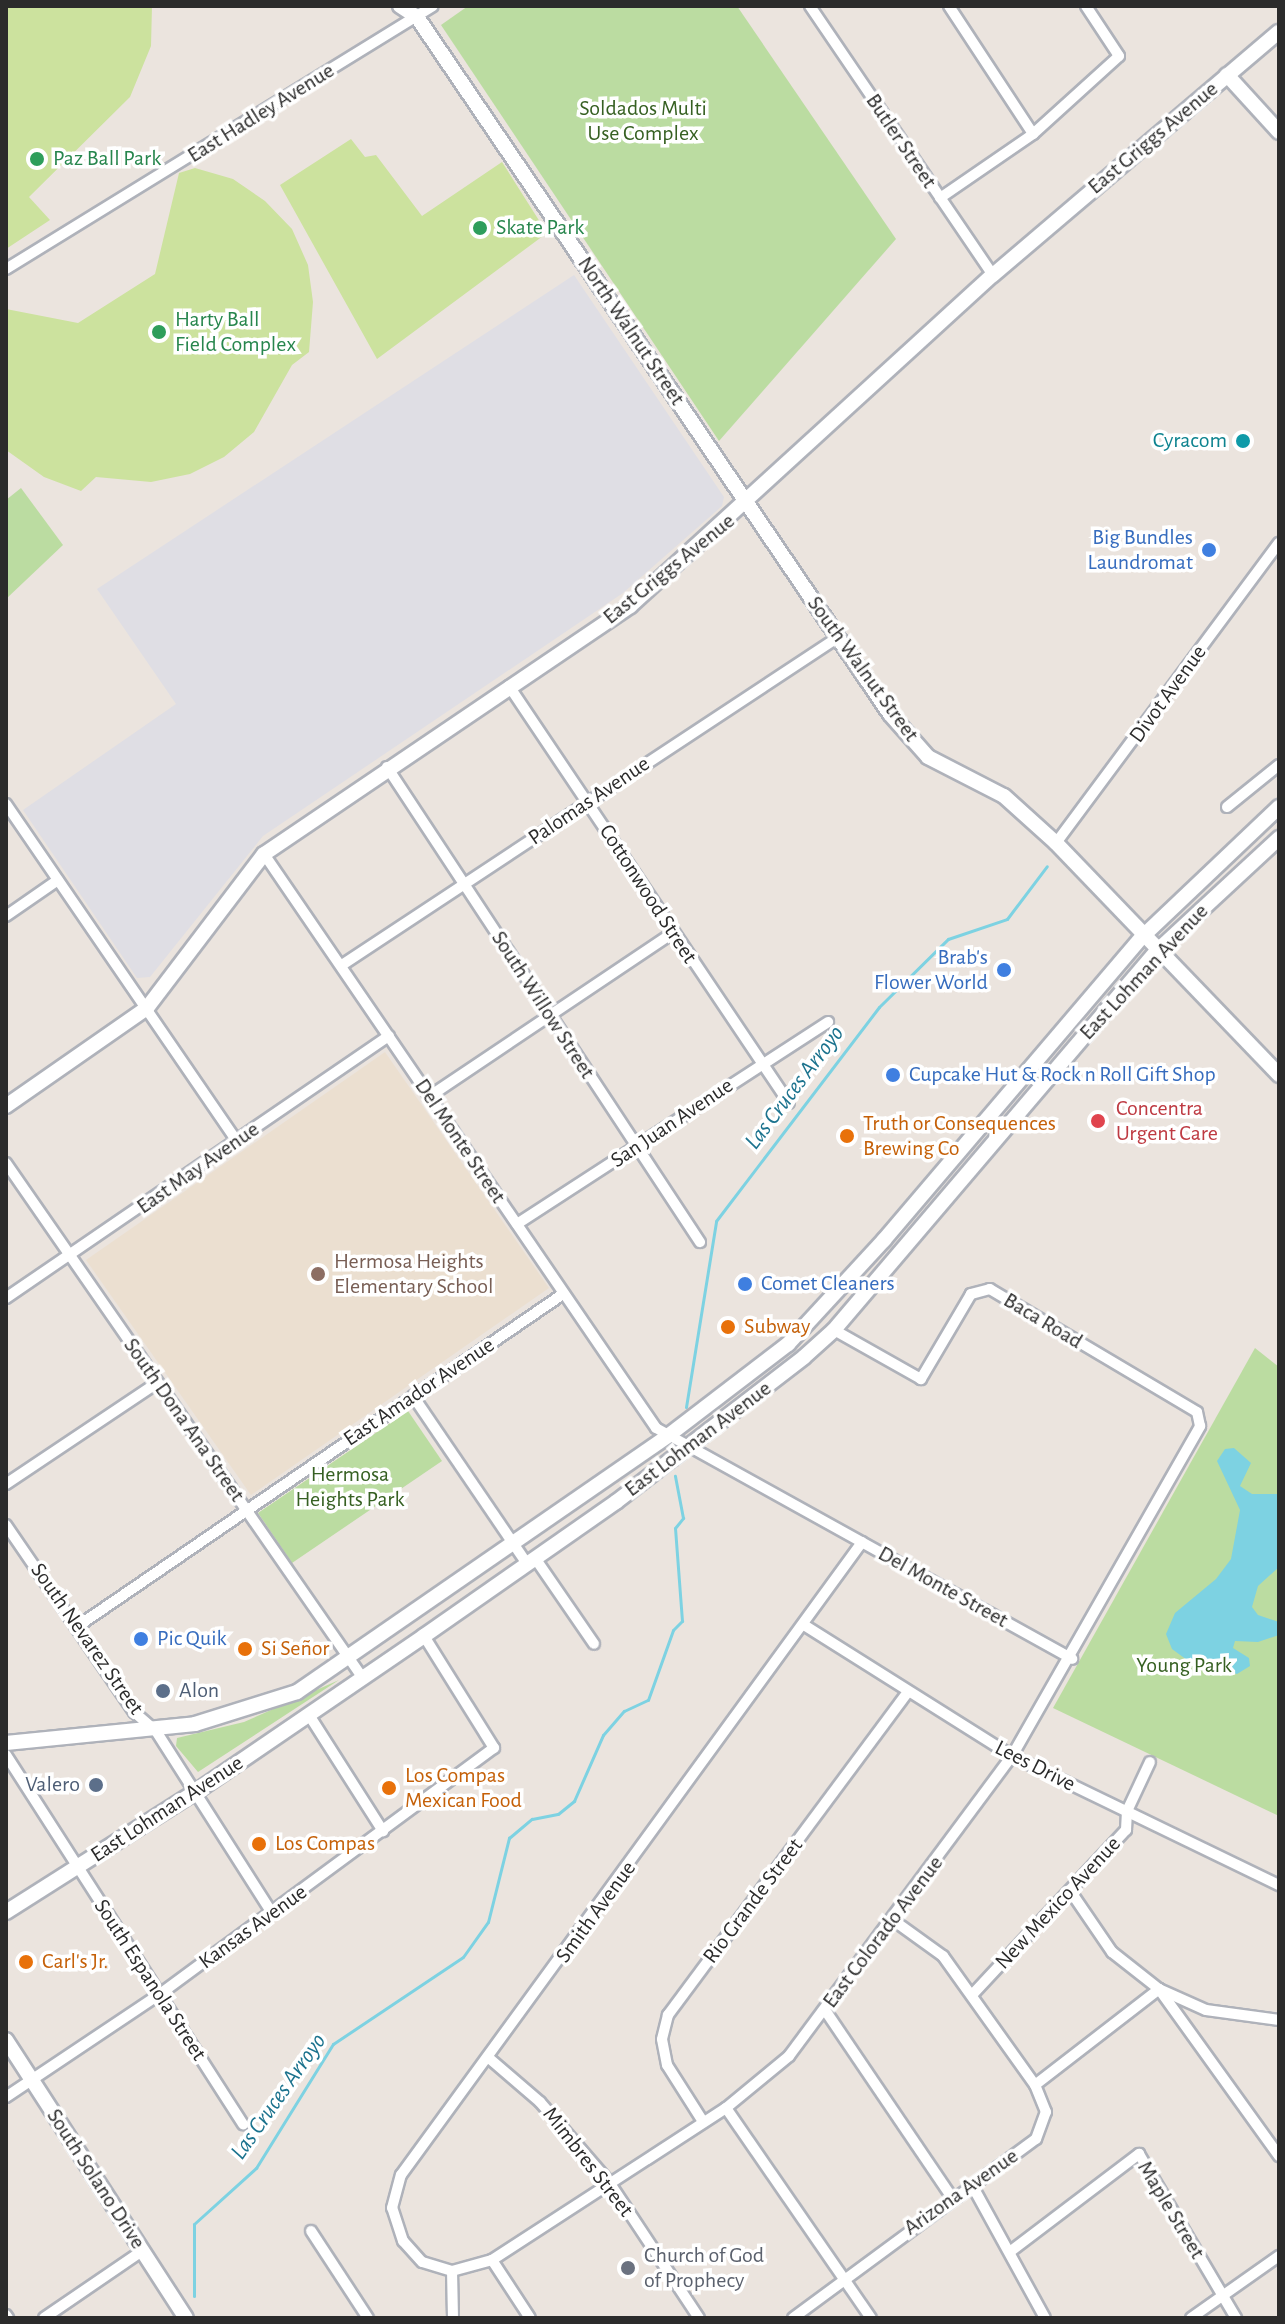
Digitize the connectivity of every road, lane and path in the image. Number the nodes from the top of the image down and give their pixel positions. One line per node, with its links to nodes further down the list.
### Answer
1 (400, 6): 6 (street, North Walnut Street)
2 (433, 6): 6 (street, East Hadley Avenue)
3 (810, 6): 11 (street, Butler Street)
4 (949, 6): 10 (street)
5 (1086, 6): 10 (street)
6 (417, 17): 12 (street, East Hadley Avenue); 14 (street, North Walnut Street)
7 (1279, 32): 8 (street, East Griggs Avenue)
8 (1227, 75): 9 (street); 13 (street, East Griggs Avenue)
9 (1279, 132)
10 (1033, 134): 11 (street)
11 (940, 198): 13 (street, Butler Street)
12 (6, 269)
13 (993, 275): 14 (street, East Griggs Avenue)
14 (749, 503): 16 (street, South Walnut Street); 17 (street, East Griggs Avenue)
15 (1279, 543): 25 (street, Divot Avenue)
16 (837, 638): 20 (street, Palomas Avenue); 25 (street, South Walnut Street)
17 (509, 686): 19 (street, East Griggs Avenue); 20 (street, Cottonwood Street)
18 (1279, 765): 22 (street)
19 (387, 767): 27 (street, East Griggs Avenue); 30 (street, South Willow Street)
20 (588, 802): 30 (street, Palomas Avenue); 32 (street, Cottonwood Street)
21 (6, 804): 29 (street)
22 (1227, 807)
23 (1279, 807): 26 (street, East Lohman Avenue)
24 (1279, 838): 28 (street, East Lohman Avenue)
25 (1056, 843): 33 (street, South Walnut Street)
26 (1234, 847): 28 (street); 33 (street, East Lohman Avenue)
27 (264, 854): 35 (street, Del Monte Street); 36 (street, East Griggs Avenue)
28 (1250, 861): 34 (street, East Lohman Avenue)
29 (58, 880): 31 (street); 36 (street)
30 (465, 884): 35 (street, Palomas Avenue); 37 (street, South Willow Street)
31 (6, 916)
32 (673, 933): 37 (street); 40 (street, Cottonwood Street)
33 (1142, 937): 34 (street, South Walnut Street); 57 (street, East Lohman Avenue)
34 (1156, 952): 41 (street, South Walnut Street); 53 (street, East Lohman Avenue)
35 (342, 965): 39 (street, Del Monte Street)
36 (147, 1008): 44 (street, East Griggs Avenue); 45 (street)
37 (548, 1015): 42 (street); 46 (street, South Willow Street)
38 (828, 1022): 40 (street, San Juan Avenue)
39 (389, 1036): 42 (street, Del Monte Street); 45 (street, East May Avenue)
40 (761, 1063): 43 (street, Cottonwood Street); 46 (street, San Juan Avenue)
41 (1279, 1075)
42 (430, 1096): 48 (street, Del Monte Street)
43 (789, 1103)
44 (6, 1106)
45 (237, 1141): 50 (street, East May Avenue)
46 (637, 1146): 48 (street, San Juan Avenue); 49 (street, South Willow Street)
47 (6, 1163): 50 (street, South Dona Ana Street)
48 (517, 1224): 51 (street, Del Monte Street)
49 (700, 1242)
50 (72, 1256): 52 (street, East May Avenue); 54 (street, South Dona Ana Street)
51 (563, 1294): 55 (street, East Amador Avenue); 57 (street, Del Monte Street)
52 (6, 1298)
53 (834, 1330): 56 (street, Baca Road); 58 (street, East Lohman Avenue)
54 (157, 1383): 59 (street); 60 (street, South Dona Ana Street)
55 (413, 1396): 60 (street, East Amador Avenue); 63 (street)
56 (1200, 1418): 69 (street, East Colorado Avenue)
57 (663, 1432): 58 (street, Del Monte Street); 63 (street, East Lohman Avenue)
58 (689, 1446): 62 (street, Del Monte Street); 64 (street, East Lohman Avenue)
59 (6, 1484)
60 (247, 1510): 66 (street, East Amador Avenue); 70 (street, South Dona Ana Street)
61 (6, 1525): 66 (street, South Nevarez Street)
62 (862, 1542): 65 (street, Smith Avenue); 69 (street, Del Monte Street)
63 (515, 1544): 64 (street); 70 (street, East Lohman Avenue)
64 (531, 1560): 67 (street, East Lohman Avenue); 68 (street)
65 (804, 1625): 72 (street, Lees Drive); 94 (street, Smith Avenue)
66 (78, 1626): 74 (street, South Nevarez Street)
67 (424, 1636): 71 (street, East Lohman Avenue); 81 (street, Kansas Avenue)
68 (594, 1644)
69 (1072, 1659): 77 (street, East Colorado Avenue)
70 (348, 1660): 71 (street, South Dona Ana Street); 74 (street)
71 (362, 1677): 73 (street, East Lohman Avenue)
72 (907, 1693): 77 (street, Lees Drive); 99 (street, Rio Grande Street)
73 (309, 1715): 79 (street, East Lohman Avenue); 81 (street)
74 (156, 1731): 75 (street); 79 (street, South Nevarez Street)
75 (6, 1743)
76 (6, 1755): 82 (street, South Espanola Street)
77 (1012, 1756): 80 (street, Lees Drive); 87 (street, East Colorado Avenue)
78 (1150, 1762): 80 (street, New Mexico Avenue)
79 (197, 1791): 82 (street, East Lohman Avenue); 86 (street, South Nevarez Street)
80 (1127, 1811): 83 (street, Lees Drive); 84 (street, New Mexico Avenue)
81 (383, 1831): 86 (street, Kansas Avenue)
82 (76, 1867): 85 (street, East Lohman Avenue); 89 (street, South Espanola Street)
83 (1279, 1885)
84 (1071, 1892): 88 (street); 90 (street, New Mexico Avenue)
85 (6, 1912)
86 (272, 1913): 89 (street, Kansas Avenue)
87 (893, 1920): 90 (street); 91 (street, East Colorado Avenue)
88 (1159, 1989): 92 (street); 96 (street); 101 (street)
89 (160, 1994): 95 (street, Kansas Avenue); 100 (street, South Espanola Street)
90 (972, 1995): 96 (street)
91 (825, 2010): 98 (street, East Colorado Avenue); 104 (street)
92 (1279, 2020)
93 (6, 2040): 95 (street, South Solano Drive)
94 (490, 2059): 102 (street, Mimbres Street); 110 (street, Smith Avenue)
95 (32, 2080): 97 (street, Kansas Avenue); 106 (street, South Solano Drive)
96 (1035, 2085): 103 (street, Arizona Avenue)
97 (6, 2097)
98 (726, 2108): 99 (street, East Colorado Avenue); 111 (street)
99 (702, 2120): 102 (street, East Colorado Avenue)
100 (243, 2124)
101 (1279, 2156)
102 (609, 2182): 109 (street, East Colorado Avenue); 118 (street, Mimbres Street)
103 (973, 2187): 104 (street, Arizona Avenue); 107 (street)
104 (951, 2196): 111 (street, Arizona Avenue)
105 (311, 2231): 115 (street)
106 (142, 2251): 113 (street); 114 (street, South Solano Drive)
107 (1011, 2251): 112 (street, Maple Street); 121 (street)
108 (1279, 2256): 112 (street)
109 (492, 2260): 110 (street, East Colorado Avenue); 117 (street)
110 (452, 2271): 116 (street)
111 (841, 2280): 119 (street, Arizona Avenue); 120 (street)
112 (1221, 2297): 122 (street); 123 (street, Maple Street)
113 (44, 2318)
114 (186, 2318)
115 (368, 2318)
116 (453, 2318)
117 (530, 2318)
118 (699, 2318)
119 (793, 2318)
120 (871, 2318)
121 (1045, 2318)
122 (1191, 2318)
123 (1236, 2318)

